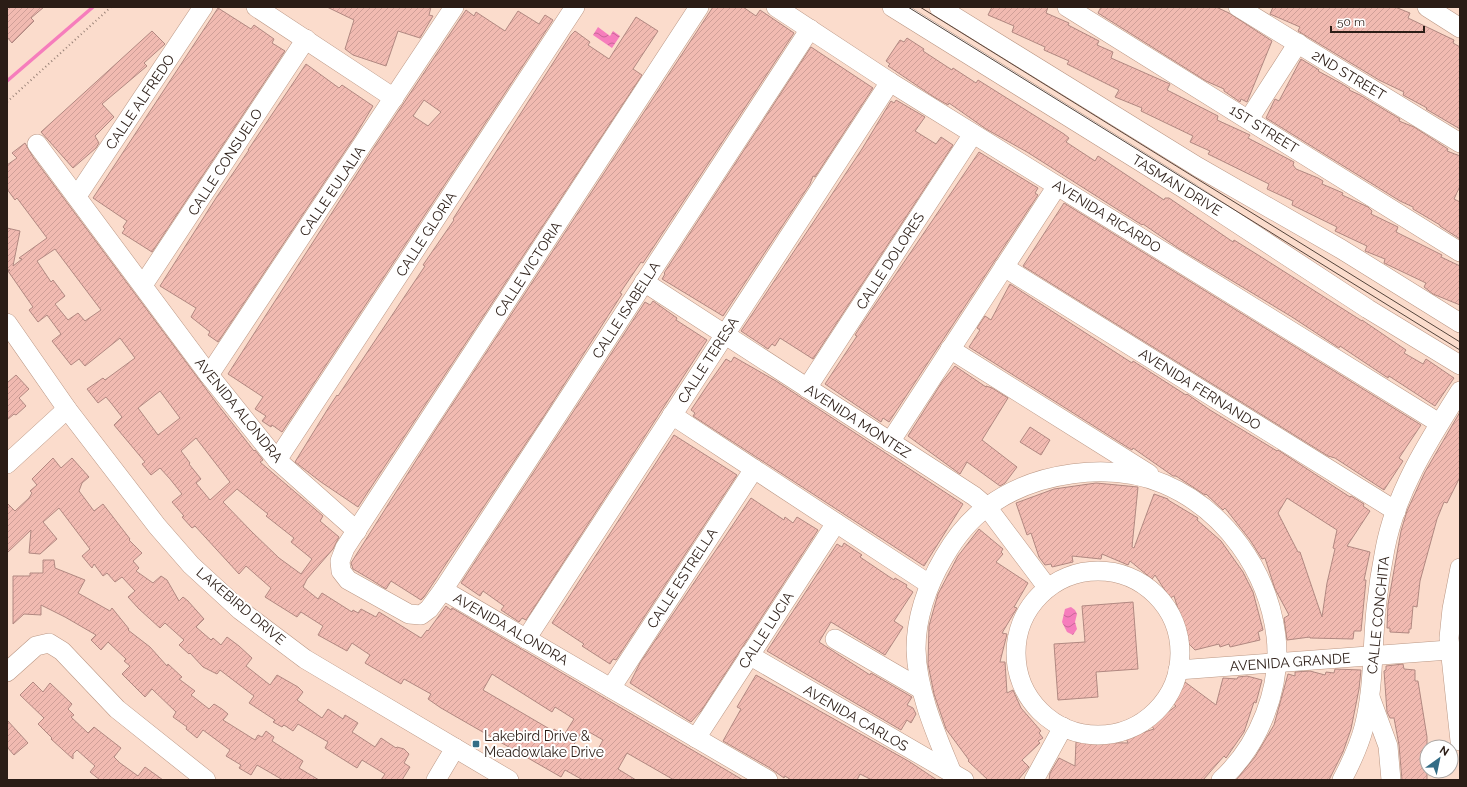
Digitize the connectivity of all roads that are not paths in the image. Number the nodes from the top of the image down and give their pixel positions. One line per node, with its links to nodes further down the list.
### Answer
1 (203, 7): 23 (street, CALLE ALFREDO)
2 (256, 7): 14 (street)
3 (454, 7): 17 (street, CALLE EULALIA)
4 (575, 7): 40 (street, CALLE GLORIA)
5 (699, 7): 47 (street, CALLE VICTORIA)
6 (776, 7): 13 (street, AVENIDA RICARDO)
7 (892, 7): 32 (street, TASMAN DRIVE)
8 (938, 7): 29 (street, TASMAN DRIVE)
9 (1067, 7): 18 (street, 1ST STREET)
10 (1427, 7): 12 (street)
11 (1245, 9): 15 (street, 2ND STREET)
12 (1460, 28)
13 (810, 29): 16 (street, AVENIDA RICARDO); 26 (street, CALLE ISABELLA)
14 (306, 39): 17 (street); 27 (street, CALLE CONSUELO)
15 (1298, 43): 18 (street); 20 (street, 2ND STREET)
16 (890, 82): 19 (street, AVENIDA RICARDO); 30 (street, CALLE TERESA)
17 (394, 98): 33 (street, CALLE EULALIA)
18 (1249, 119): 24 (street, 1ST STREET)
19 (973, 134): 22 (street, AVENIDA RICARDO); 34 (street, CALLE DOLORES)
20 (1460, 143)
21 (37, 144): 23 (street, AVENIDA ALONDRA)
22 (1057, 186): 25 (street); 38 (street, AVENIDA RICARDO)
23 (77, 196): 27 (street, AVENIDA ALONDRA)
24 (1460, 252)
25 (1004, 267): 31 (street); 45 (street, AVENIDA FERNANDO)
26 (644, 282): 30 (street, AVENIDA MONTEZ); 51 (street, CALLE ISABELLA)
27 (143, 286): 33 (street, AVENIDA ALONDRA)
28 (7, 323): 36 (street, LAKEBIRD DRIVE)
29 (1460, 323)
30 (725, 335): 34 (street, AVENIDA MONTEZ); 37 (street, CALLE TERESA)
31 (950, 349): 39 (street); 43 (street)
32 (1460, 366)
33 (210, 375): 40 (street, AVENIDA ALONDRA)
34 (807, 388): 39 (street, AVENIDA MONTEZ)
35 (1460, 391): 38 (street, CALLE CONCHITA)
36 (67, 409): 41 (street); 66 (street, LAKEBIRD DRIVE)
37 (672, 415): 42 (street); 52 (street, CALLE TERESA)
38 (1439, 423): 45 (street, CALLE CONCHITA)
39 (890, 442): 44 (street, AVENIDA MONTEZ)
40 (277, 460): 47 (street, AVENIDA ALONDRA)
41 (7, 464)
42 (754, 469): 46 (street); 60 (street, CALLE ESTRELLA)
43 (1164, 484): 44 (street); 57 (street)
44 (987, 507): 49 (street); 50 (street, AVENIDA MONTEZ)
45 (1396, 511): 55 (street, CALLE CONCHITA)
46 (836, 522): 49 (street); 56 (street, CALLE LUCIA)
47 (357, 530): 51 (street, AVENIDA ALONDRA)
48 (1460, 568): 54 (street)
49 (929, 584): 61 (street)
50 (1047, 587): 58 (street); 63 (street)
51 (443, 590): 52 (street, AVENIDA ALONDRA)
52 (526, 639): 60 (street, AVENIDA ALONDRA)
53 (835, 639): 61 (street)
54 (1449, 644): 55 (street, AVENIDA GRANDE); 65 (street)
55 (1374, 650): 57 (street, AVENIDA GRANDE); 62 (street, CALLE CONCHITA)
56 (749, 655): 64 (street, CALLE LUCIA); 67 (street, AVENIDA CARLOS)
57 (1277, 657): 58 (street, AVENIDA GRANDE); 73 (street)
58 (1179, 665): 63 (street)
59 (7, 672): 68 (street)
60 (611, 688): 64 (street, AVENIDA ALONDRA)
61 (921, 689): 67 (street)
62 (1370, 695): 74 (street, CALLE CONCHITA); 75 (street)
63 (1063, 727): 72 (street)
64 (696, 738): 71 (street, AVENIDA ALONDRA)
65 (1460, 741)
66 (455, 748): 69 (street); 70 (street, LAKEBIRD DRIVE)
67 (958, 777)
68 (206, 780)
69 (436, 780)
70 (509, 780)
71 (768, 780)
72 (1034, 780)
73 (1221, 780)
74 (1342, 780)
75 (1391, 780)

